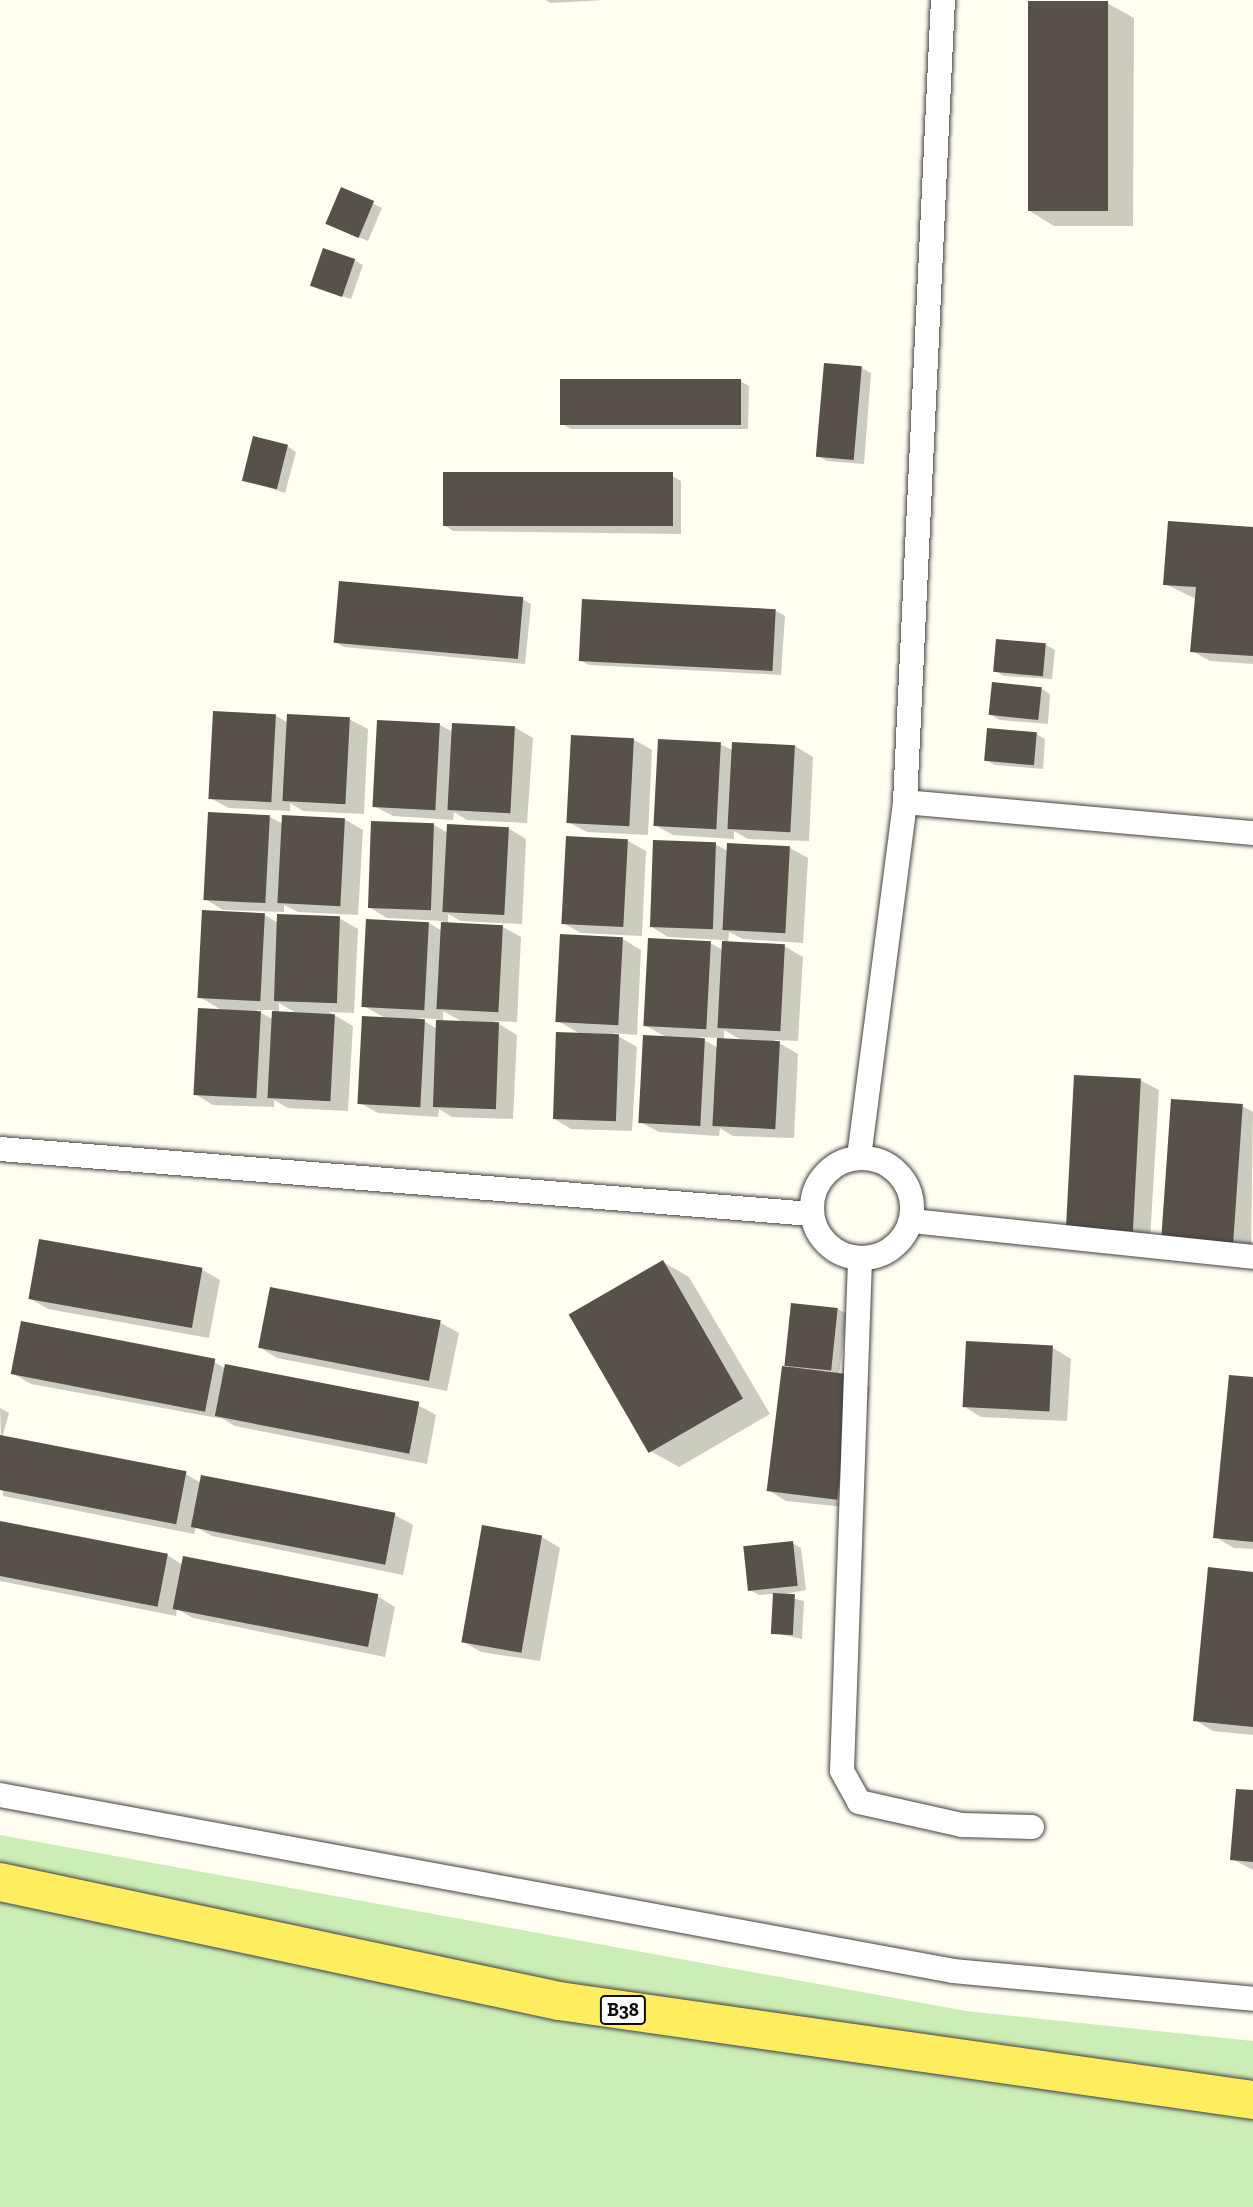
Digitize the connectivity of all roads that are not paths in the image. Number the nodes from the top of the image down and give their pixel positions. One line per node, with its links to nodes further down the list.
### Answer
1 (943, 0): 2 (lane)
2 (905, 802): 3 (lane); 5 (lane)
3 (1253, 832)
4 (0, 1149): 6 (lane)
5 (859, 1157): 6 (lane); 7 (lane)
6 (811, 1214): 9 (lane)
7 (912, 1221): 8 (lane); 9 (lane)
8 (1253, 1257)
9 (860, 1260): 11 (lane)
10 (0, 1796): 13 (lane)
11 (1032, 1827)
12 (0, 1882): 14 (main road, B38)
13 (1253, 1999)
14 (1253, 2100)

